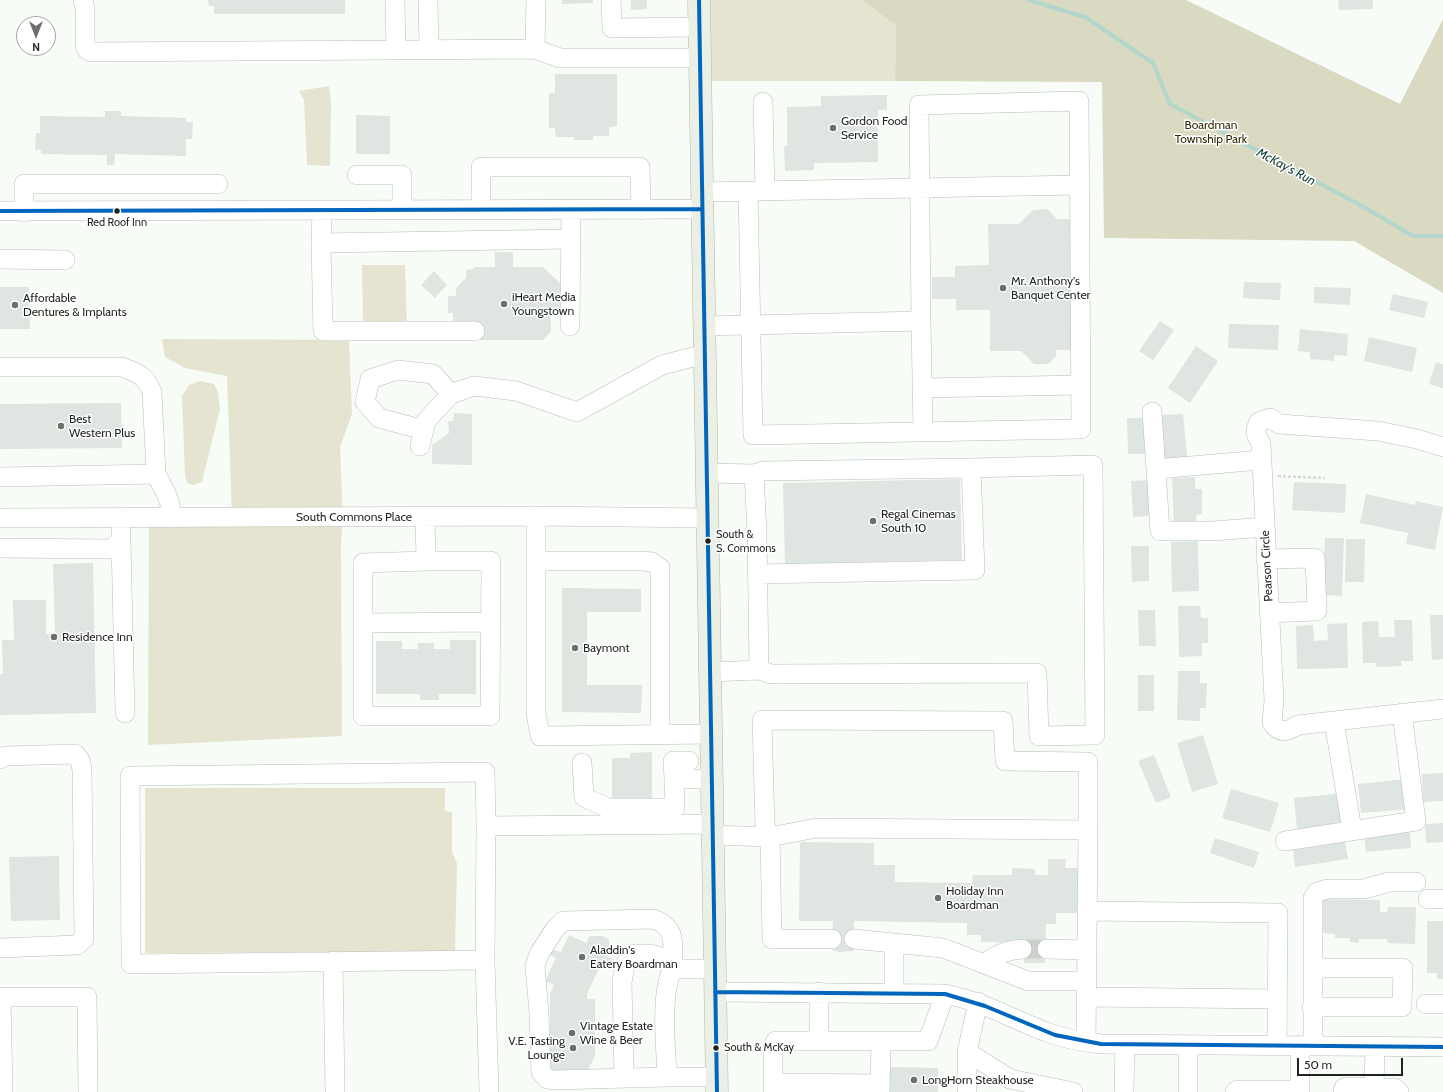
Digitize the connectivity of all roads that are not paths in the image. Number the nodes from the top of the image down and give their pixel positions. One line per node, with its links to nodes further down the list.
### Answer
1 (83, 0): 10 (street)
2 (395, 0): 10 (street)
3 (428, 0): 11 (street)
4 (536, 0): 9 (street)
5 (612, 0): 8 (street)
6 (699, 0): 7 (main road)
7 (699, 27): 8 (street); 13 (main road)
8 (612, 28): 12 (street)
9 (535, 49): 11 (street); 12 (street)
10 (396, 50): 11 (street)
11 (429, 50)
12 (611, 58): 13 (street)
13 (700, 58): 20 (main road)
14 (762, 102): 19 (street)
15 (357, 175): 22 (street)
16 (218, 184): 27 (street)
17 (1079, 185): 18 (street); 18 (street); 39 (street)
18 (919, 187): 19 (street); 32 (street)
19 (756, 191): 20 (street); 35 (street)
20 (702, 200): 25 (street); 34 (main road)
21 (322, 210): 22 (street); 27 (street); 29 (street)
22 (402, 210): 23 (street)
23 (481, 210): 24 (street); 25 (street)
24 (571, 210): 25 (street); 28 (street)
25 (641, 210)
26 (0, 211): 27 (street)
27 (24, 212)
28 (571, 239): 29 (street); 33 (street)
29 (321, 243): 36 (street)
30 (0, 259): 31 (street)
31 (66, 260)
32 (921, 322): 35 (street); 40 (street)
33 (570, 326)
34 (705, 326): 35 (street); 37 (main road)
35 (751, 326): 43 (street)
36 (475, 331)
37 (705, 354): 41 (street); 48 (main road)
38 (0, 367): 49 (street)
39 (1081, 385): 40 (street); 43 (street)
40 (922, 388): 43 (street)
41 (451, 394): 41 (street)
42 (1152, 412): 47 (street)
43 (923, 432)
44 (1443, 447): 45 (street, Pearson Circle)
45 (1261, 460): 47 (street); 58 (street, Pearson Circle)
46 (971, 468): 50 (street); 64 (street); 68 (street)
47 (1156, 469): 58 (street)
48 (707, 473): 50 (street); 57 (main road)
49 (156, 474): 51 (street); 56 (street)
50 (754, 474): 64 (street)
51 (0, 477)
52 (536, 516): 53 (street, South Commons Place); 57 (street, South Commons Place); 63 (street)
53 (425, 517): 56 (street, South Commons Place); 62 (street)
54 (0, 518): 55 (street, South Commons Place)
55 (121, 518): 56 (street, South Commons Place); 59 (street)
56 (170, 518)
57 (708, 518): 69 (main road)
58 (1265, 527): 61 (street, Pearson Circle)
59 (122, 541): 60 (street); 71 (street)
60 (0, 548)
61 (1266, 559): 65 (street, Pearson Circle); 65 (street)
62 (426, 561): 66 (street); 67 (street)
63 (536, 561): 74 (street); 74 (street)
64 (757, 574): 68 (street)
65 (1269, 613): 73 (street, Pearson Circle)
66 (491, 622): 67 (street); 67 (street)
67 (363, 623)
68 (759, 670): 69 (street)
69 (710, 672): 75 (main road)
70 (1443, 709): 72 (street, Pearson Circle)
71 (125, 713)
72 (1402, 713): 73 (street, Pearson Circle); 84 (street)
73 (1334, 721): 84 (street)
74 (660, 734): 75 (street)
75 (712, 734): 80 (main road)
76 (0, 760): 92 (street)
77 (689, 760): 79 (street)
78 (582, 763): 79 (street)
79 (674, 779): 80 (street)
80 (712, 779): 82 (main road)
81 (486, 826): 82 (street); 96 (street); 97 (street)
82 (713, 830): 85 (street); 101 (main road)
83 (1088, 830): 85 (street); 85 (street); 88 (street)
84 (1352, 830): 86 (street)
85 (770, 837): 89 (street)
86 (1285, 841)
87 (1416, 882): 100 (street)
88 (1088, 911): 95 (street); 108 (street)
89 (832, 939)
90 (854, 939): 91 (street)
91 (894, 943): 98 (street); 105 (street)
92 (0, 948)
93 (1022, 949): 98 (street)
94 (1046, 949): 95 (street)
95 (1087, 950): 102 (street)
96 (485, 960): 97 (street); 132 (street)
97 (333, 961): 131 (street)
98 (984, 964): 102 (street)
99 (672, 965): 101 (street); 121 (street); 122 (street); 122 (street)
100 (1313, 968): 110 (street); 110 (street)
101 (715, 969): 103 (main road)
102 (1087, 989): 108 (street); 113 (street)
103 (715, 992): 104 (street); 123 (main road)
104 (819, 992): 105 (street); 111 (street)
105 (894, 993): 106 (street)
106 (944, 994): 109 (street); 112 (street)
107 (0, 997): 129 (street); 130 (street)
108 (1277, 999): 116 (street)
109 (978, 1002): 113 (street); 120 (street)
110 (1312, 1007): 117 (street)
111 (819, 1041): 112 (street); 126 (street)
112 (881, 1041): 127 (street)
113 (1086, 1042): 114 (street)
114 (1125, 1044): 115 (street); 135 (street)
115 (1188, 1045): 116 (street); 136 (street)
116 (1277, 1046): 117 (street)
117 (1307, 1046): 118 (street); 128 (street)
118 (1375, 1046): 119 (street); 125 (street)
119 (1443, 1047)
120 (967, 1052): 124 (street); 133 (street)
121 (667, 1077): 122 (street); 123 (street)
122 (624, 1078)
123 (717, 1085)
124 (1010, 1085): 134 (street)
125 (1374, 1087): 138 (street); 139 (street)
126 (773, 1088): 127 (street)
127 (880, 1088)
128 (1300, 1091): 137 (street)
129 (3, 1092)
130 (88, 1092)
131 (335, 1092)
132 (489, 1092)
133 (967, 1092)
134 (1073, 1092)
135 (1124, 1092)
136 (1188, 1092)
137 (1235, 1092)
138 (1343, 1092)
139 (1399, 1092)

